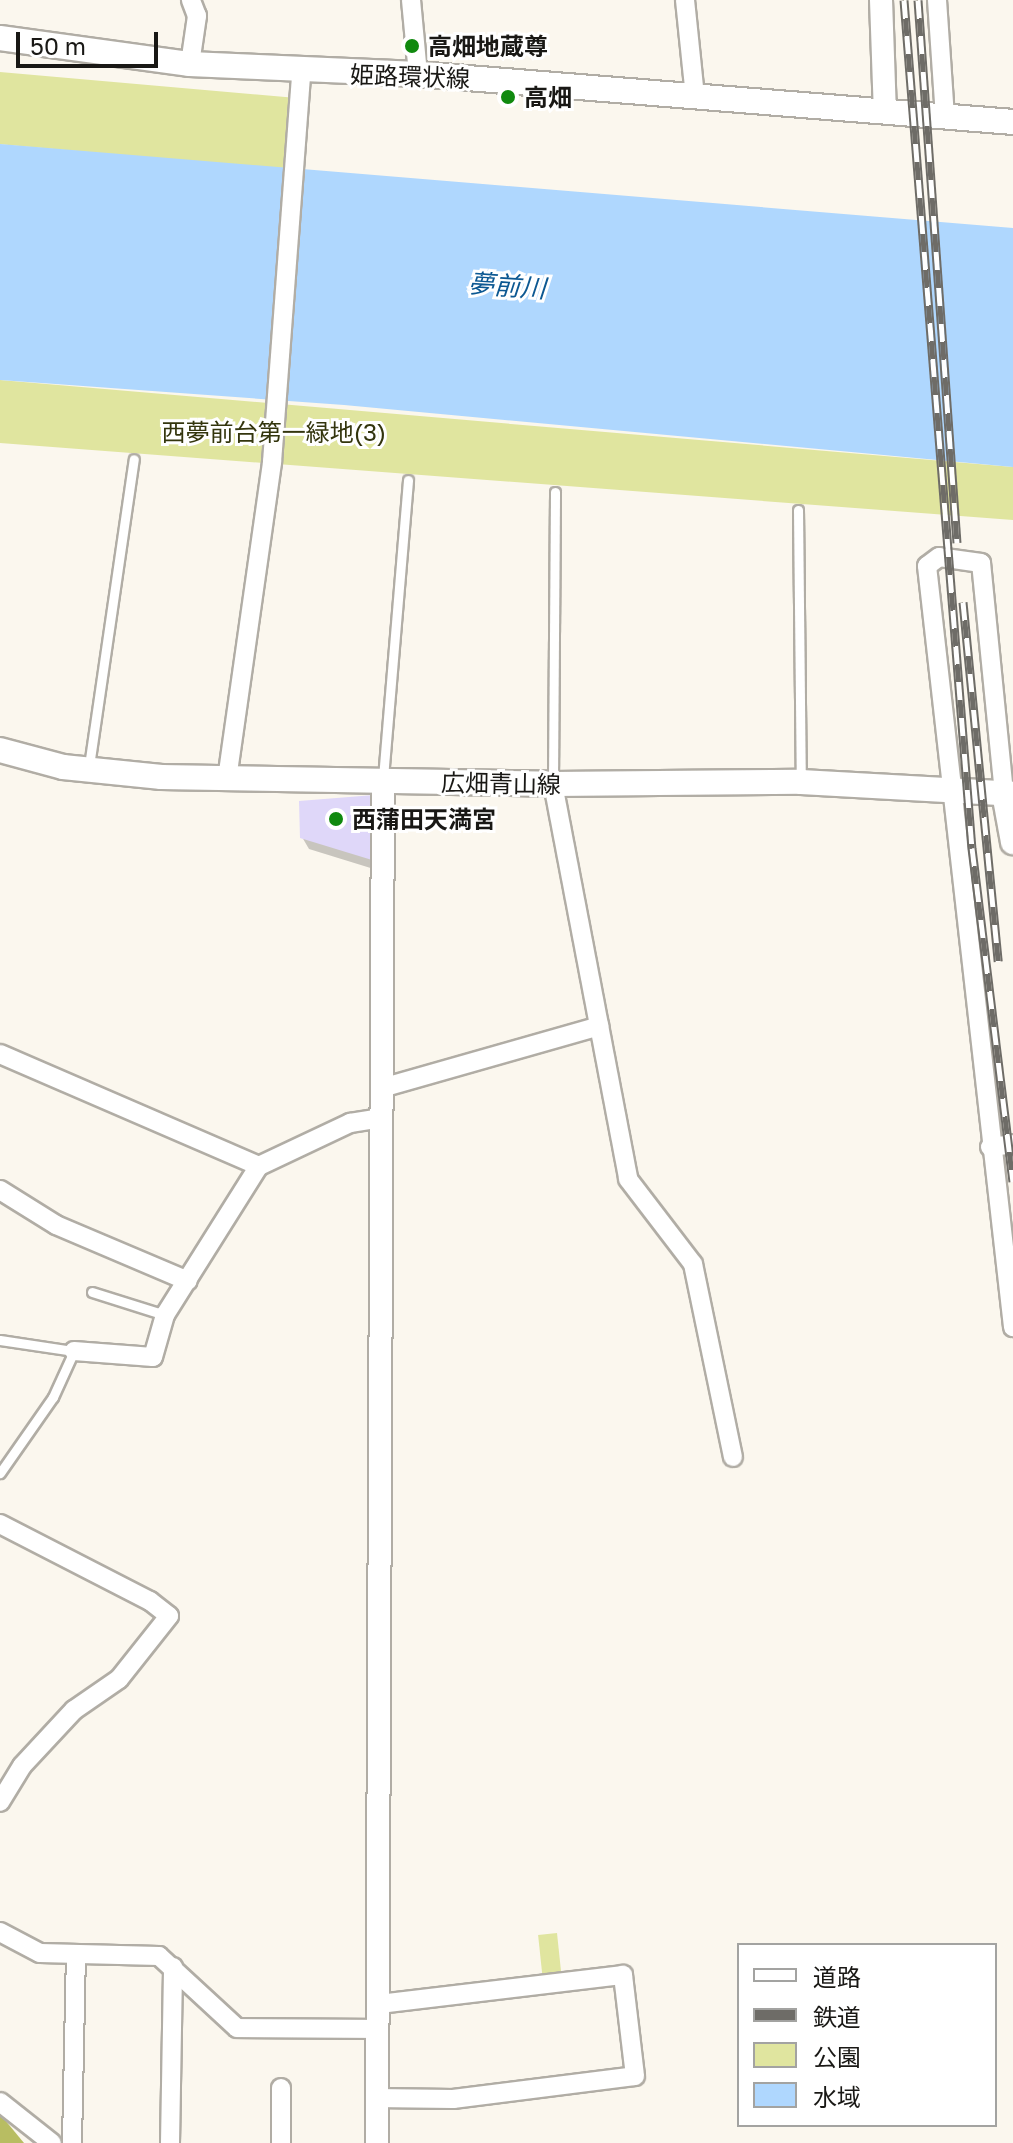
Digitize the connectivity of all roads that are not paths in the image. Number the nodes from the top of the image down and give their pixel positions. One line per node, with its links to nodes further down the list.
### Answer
1 (191, 0): 7 (street)
2 (411, 0): 9 (street)
3 (685, 0): 10 (street)
4 (881, 0): 11 (street)
5 (937, 0): 12 (street)
6 (0, 38): 7 (main road, 姫路環状線)
7 (190, 64): 8 (main road, 姫路環状線)
8 (301, 73): 9 (main road, 姫路環状線); 20 (street)
9 (418, 74): 10 (main road, 姫路環状線)
10 (695, 97): 11 (main road, 姫路環状線)
11 (885, 112): 12 (main road, 姫路環状線)
12 (945, 117): 13 (main road, 姫路環状線)
13 (1013, 122)
14 (134, 459): 19 (lane)
15 (408, 480): 21 (lane)
16 (555, 492): 23 (lane)
17 (798, 510): 22 (lane)
18 (0, 750): 19 (main road, 広畑青山線)
19 (89, 770): 20 (main road, 広畑青山線)
20 (227, 779): 21 (main road, 広畑青山線)
21 (383, 781): 23 (main road, 広畑青山線); 29 (street)
22 (801, 782): 23 (main road, 広畑青山線); 24 (main road, 広畑青山線)
23 (553, 784): 27 (street)
24 (949, 790): 25 (main road, 広畑青山線); 25 (street); 32 (street)
25 (1008, 794): 26 (main road)
26 (1013, 842)
27 (599, 1026): 29 (street); 41 (street)
28 (0, 1054): 33 (street)
29 (382, 1088): 30 (street)
30 (382, 1118): 33 (street); 48 (street)
31 (1013, 1144): 32 (street)
32 (990, 1147): 38 (street)
33 (259, 1166): 35 (street)
34 (0, 1190): 35 (street)
35 (188, 1281): 37 (street)
36 (92, 1292): 37 (lane)
37 (165, 1315): 40 (street)
38 (1013, 1327)
39 (0, 1340): 40 (lane)
40 (74, 1351): 42 (lane)
41 (733, 1457)
42 (0, 1473)
43 (0, 1524): 44 (street)
44 (1, 1798)
45 (0, 1932): 46 (street)
46 (76, 1957): 47 (street); 54 (street)
47 (173, 1967): 49 (street); 55 (street)
48 (378, 2004): 49 (street); 51 (street)
49 (375, 2029): 51 (street)
50 (281, 2088): 56 (street)
51 (375, 2098): 57 (street)
52 (0, 2102): 53 (street)
53 (52, 2143)
54 (72, 2143)
55 (170, 2143)
56 (281, 2143)
57 (377, 2143)

